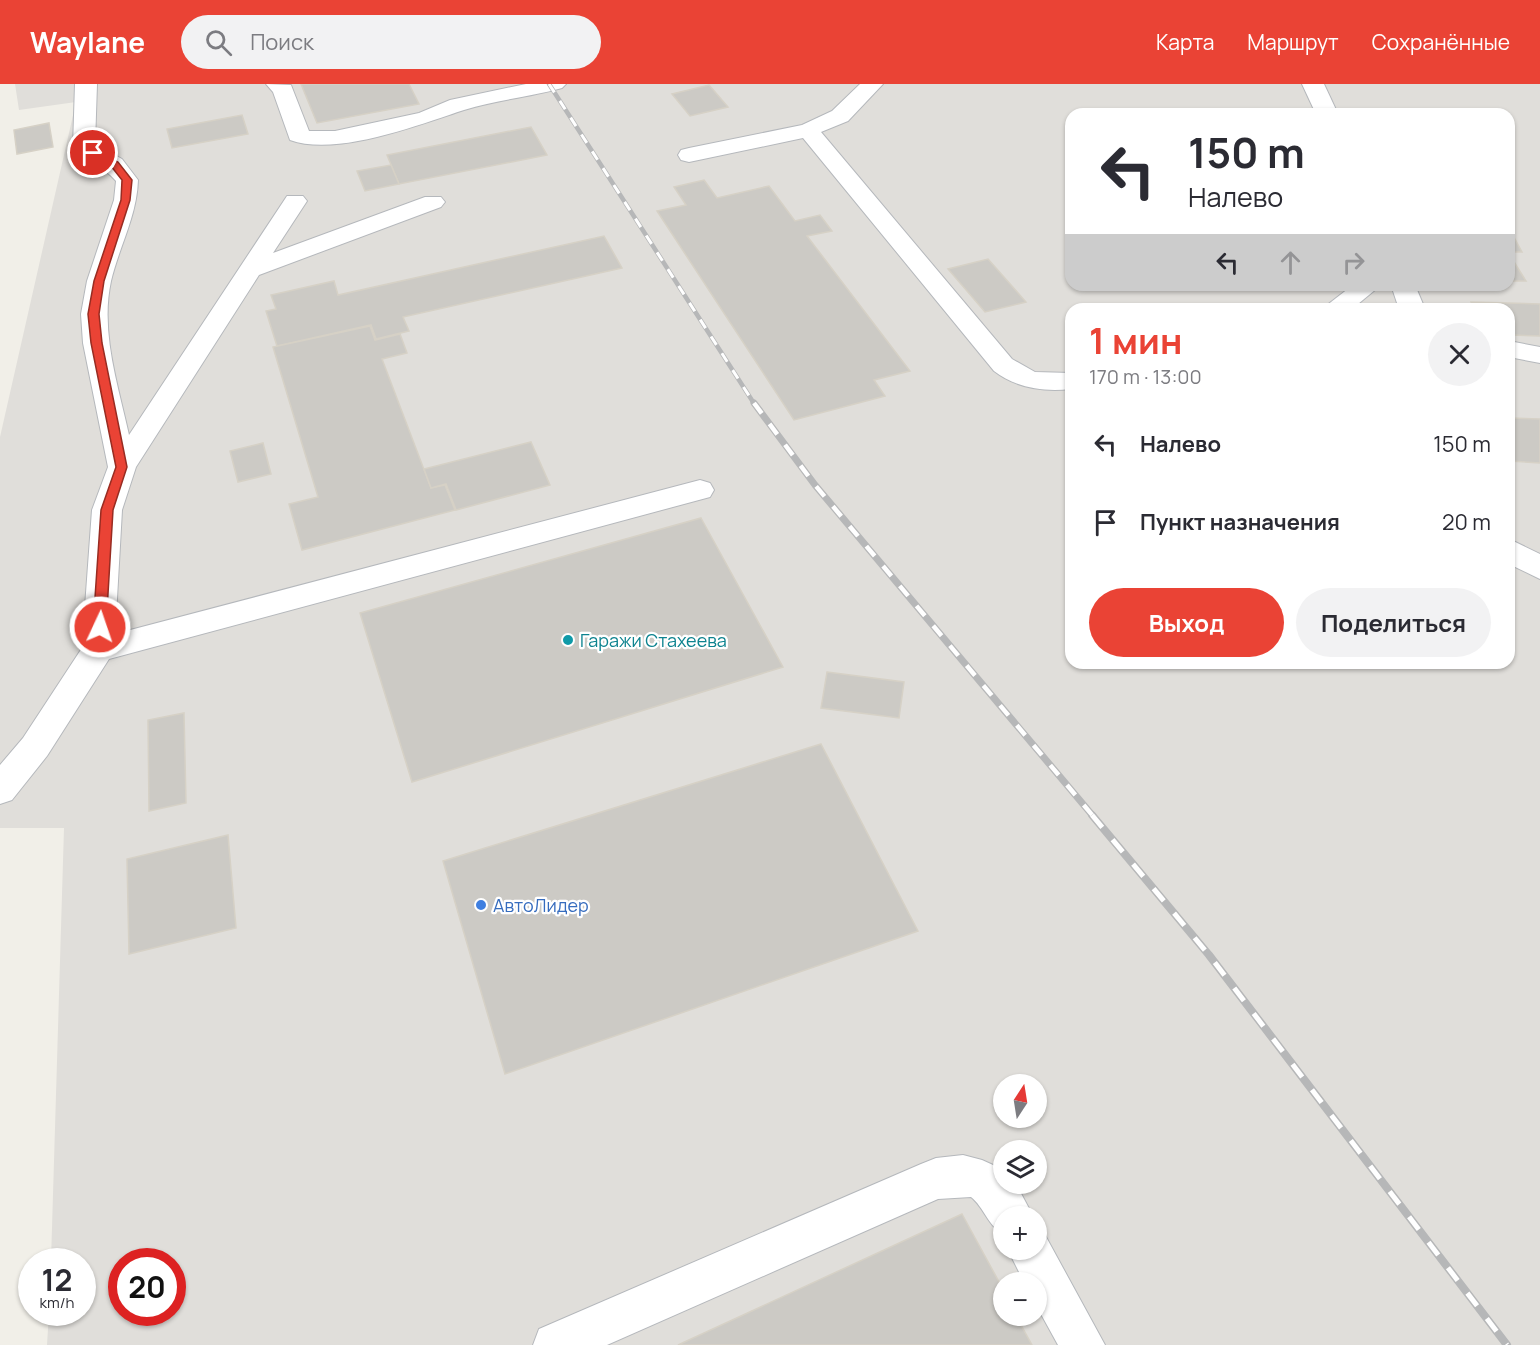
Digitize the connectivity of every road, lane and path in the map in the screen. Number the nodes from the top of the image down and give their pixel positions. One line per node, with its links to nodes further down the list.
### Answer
1 (86, 84): 19 (street)
2 (277, 84): 7 (street)
3 (446, 84): 7 (street)
4 (555, 84): 7 (street)
5 (872, 84): 9 (street)
6 (1313, 84): 8 (street)
7 (458, 105)
8 (1324, 108)
9 (808, 130): 10 (street); 18 (street)
10 (689, 155)
11 (295, 201): 13 (street)
12 (433, 202): 13 (street)
13 (250, 270): 19 (street)
14 (1360, 291): 15 (street)
15 (1343, 303)
16 (1515, 350): 17 (street)
17 (1540, 355)
18 (1065, 381)
19 (122, 467): 23 (street)
20 (700, 490): 23 (street)
21 (1515, 553): 22 (street)
22 (1540, 568)
23 (98, 650): 24 (street)
24 (0, 790)
25 (1006, 1206): 27 (street)
26 (1036, 1260): 28 (street)
27 (555, 1345)
28 (1083, 1345)

